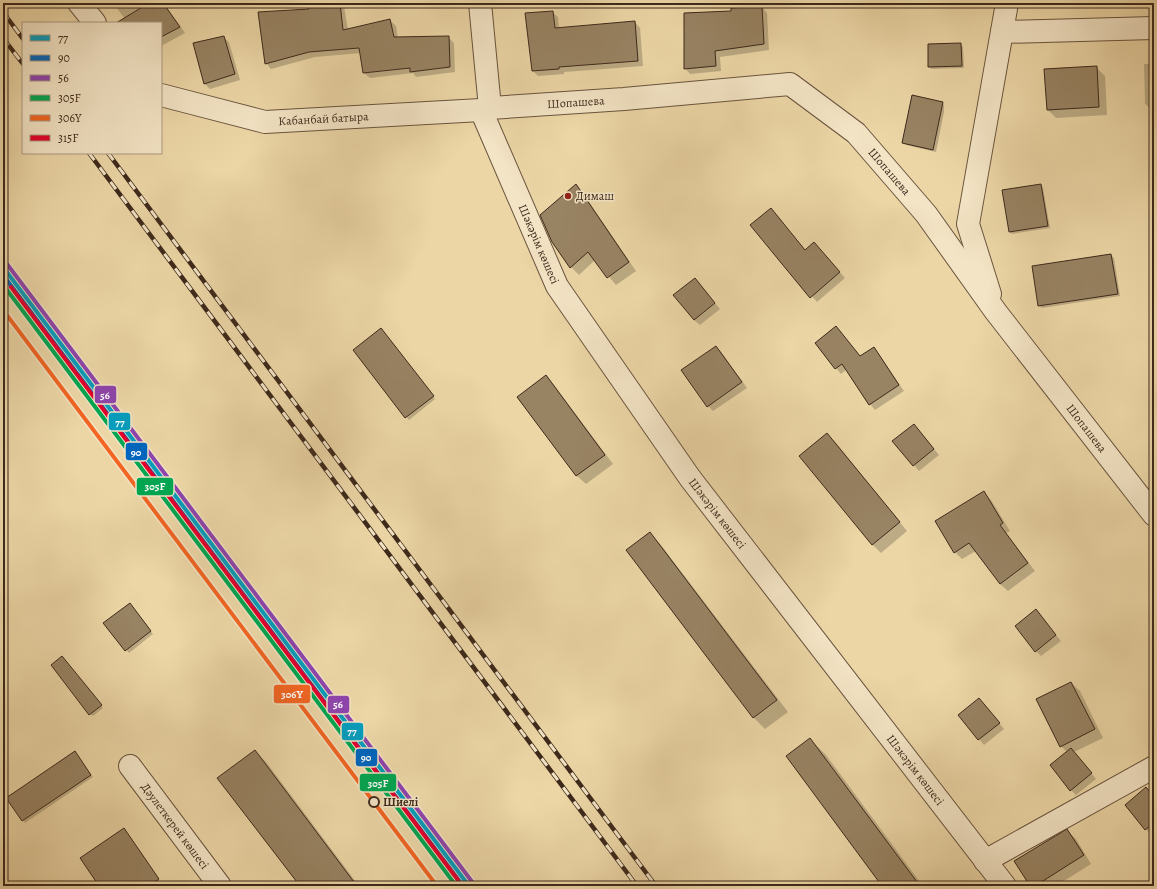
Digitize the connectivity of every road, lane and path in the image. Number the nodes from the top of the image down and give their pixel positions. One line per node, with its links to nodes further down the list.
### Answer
1 (79, 3): 4 (street)
2 (480, 3): 8 (street, Шәкәрім көшесі)
3 (1007, 3): 6 (street)
4 (94, 22)
5 (1154, 28): 6 (street)
6 (1002, 32): 9 (street)
7 (162, 95): 8 (street, Кабанбай батыра)
8 (486, 109): 9 (street, Шопашева); 13 (street, Шәкәрім көшесі)
9 (996, 312): 10 (street, Шопашева)
10 (1154, 515)
11 (130, 766): 14 (street, Дәулеткерей көшесі)
12 (1154, 766): 13 (street)
13 (985, 861): 15 (street, Шәкәрім көшесі)
14 (220, 886)
15 (1004, 886)

